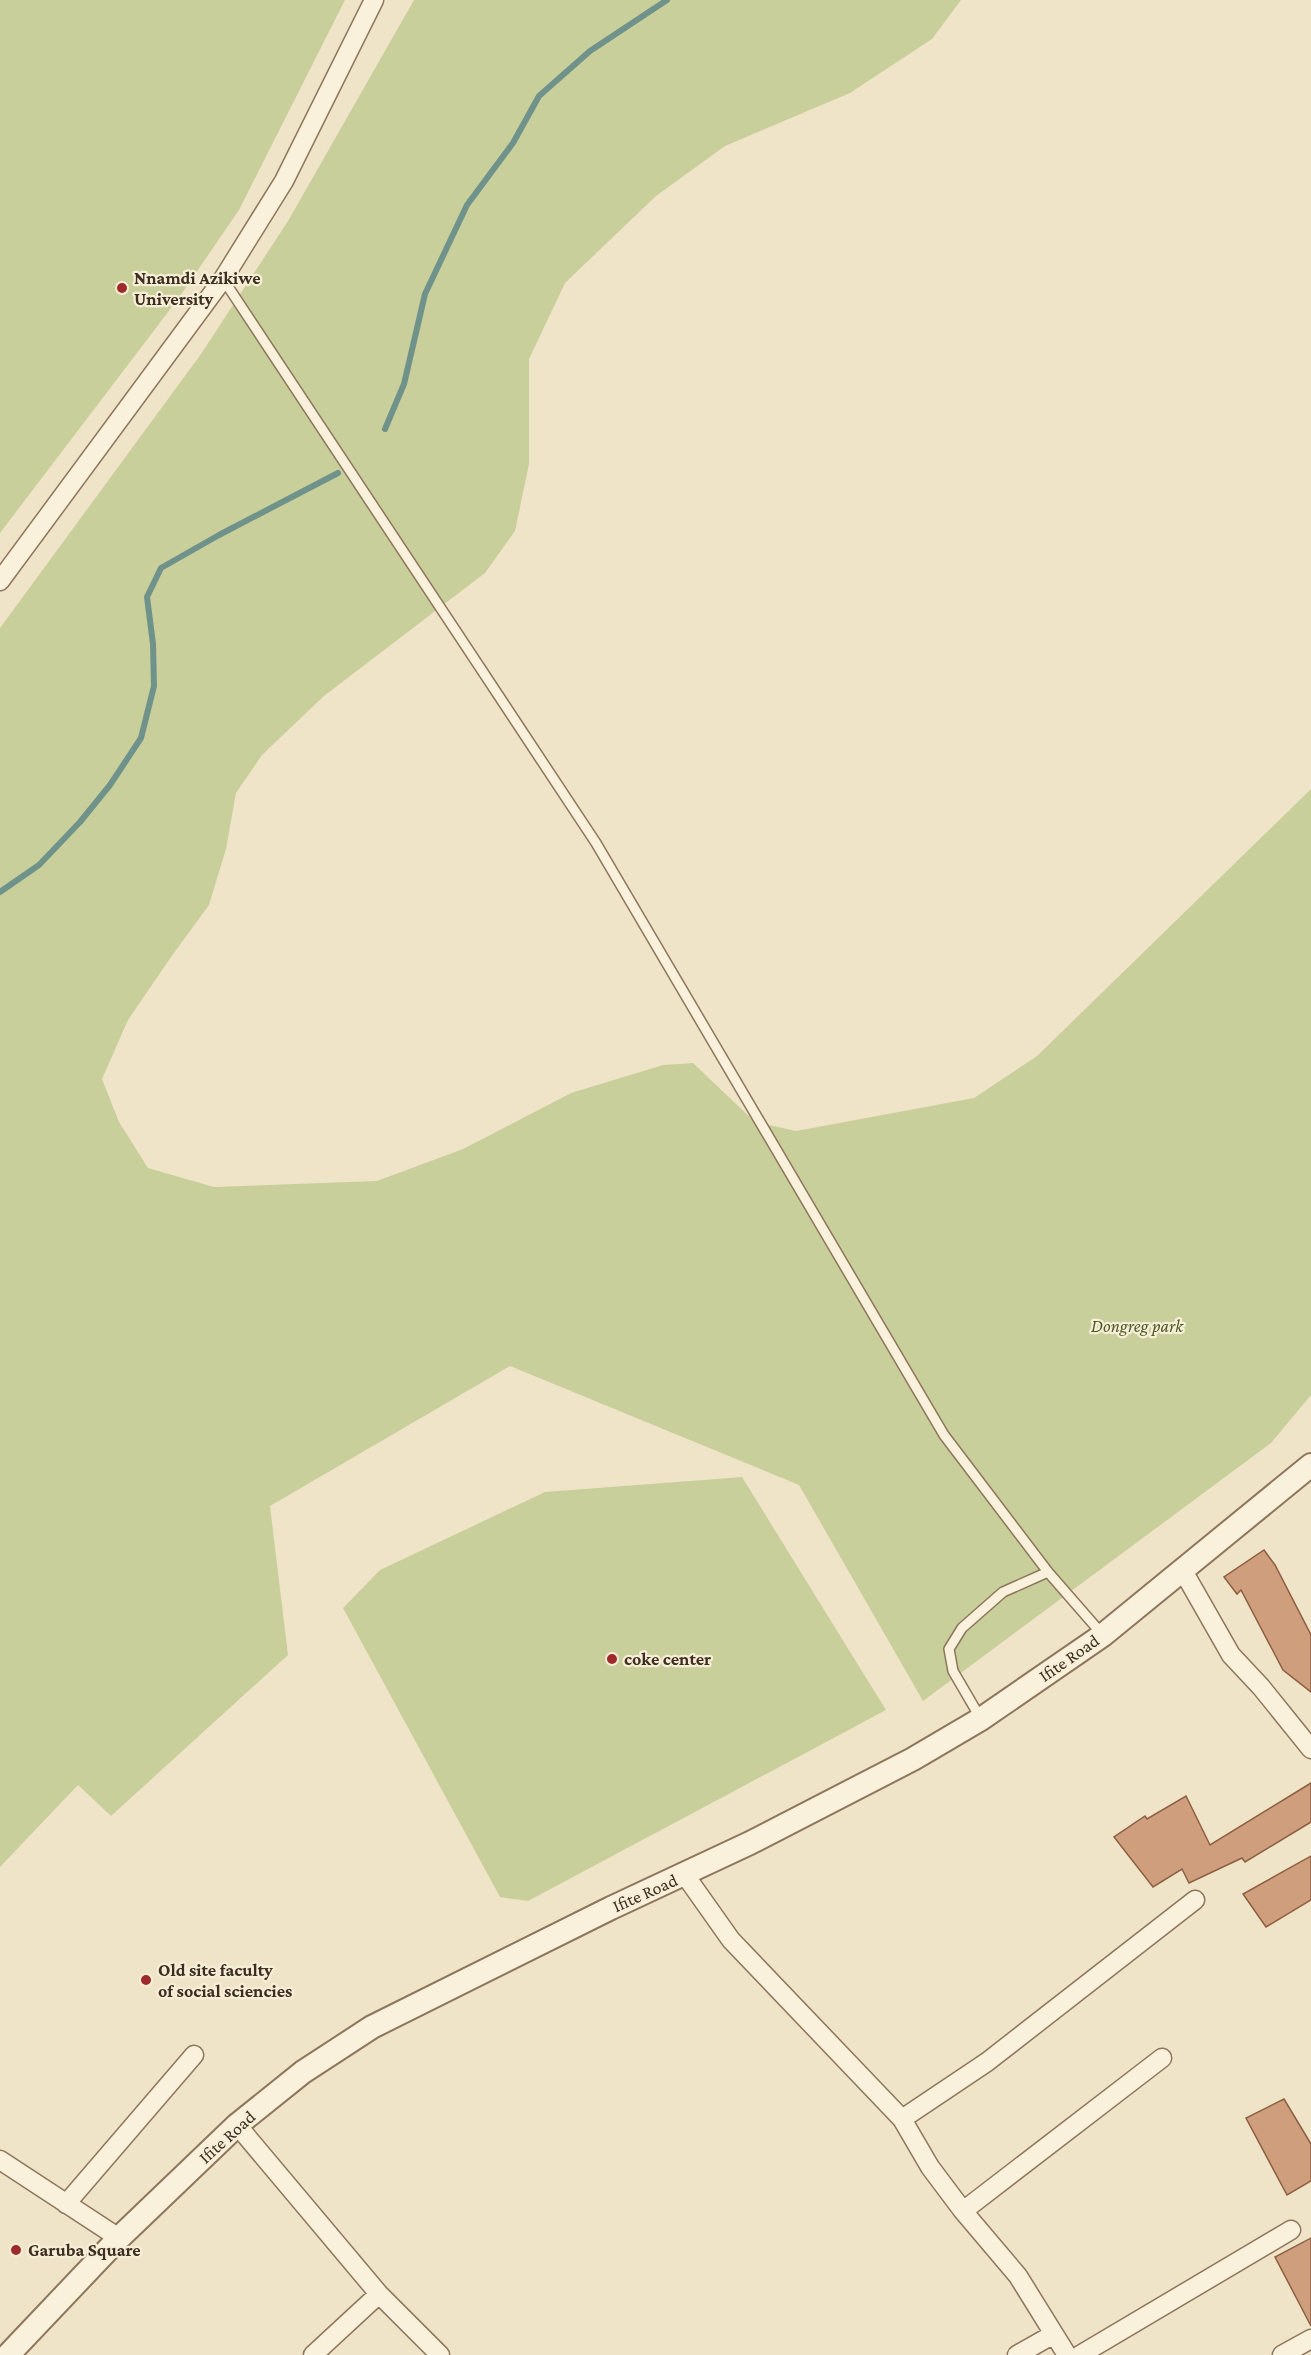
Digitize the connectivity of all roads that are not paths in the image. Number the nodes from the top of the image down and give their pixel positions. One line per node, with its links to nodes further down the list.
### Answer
1 (374, 0): 2 (street)
2 (223, 279): 3 (street); 6 (lane)
3 (0, 581)
4 (1311, 1465): 5 (street, Ifite Road)
5 (1182, 1569): 7 (street, Ifite Road); 9 (street)
6 (1048, 1572): 7 (lane); 8 (lane)
7 (1103, 1635): 8 (street, Ifite Road)
8 (981, 1719): 10 (street, Ifite Road)
9 (1311, 1749)
10 (685, 1875): 14 (street); 15 (street, Ifite Road)
11 (1195, 1900): 14 (street)
12 (194, 2055): 17 (street)
13 (1162, 2058): 18 (street)
14 (902, 2119): 18 (street)
15 (237, 2125): 20 (street, Ifite Road); 21 (street)
16 (0, 2160): 17 (street)
17 (66, 2204): 20 (street)
18 (963, 2211): 22 (street)
19 (1291, 2230): 29 (street)
20 (120, 2238): 24 (street, Ifite Road)
21 (379, 2294): 25 (street); 26 (street)
22 (1053, 2334): 27 (street); 28 (street)
23 (1311, 2339): 30 (street)
24 (8, 2355)
25 (313, 2355)
26 (440, 2355)
27 (1017, 2355)
28 (1067, 2355)
29 (1080, 2355)
30 (1282, 2355)

